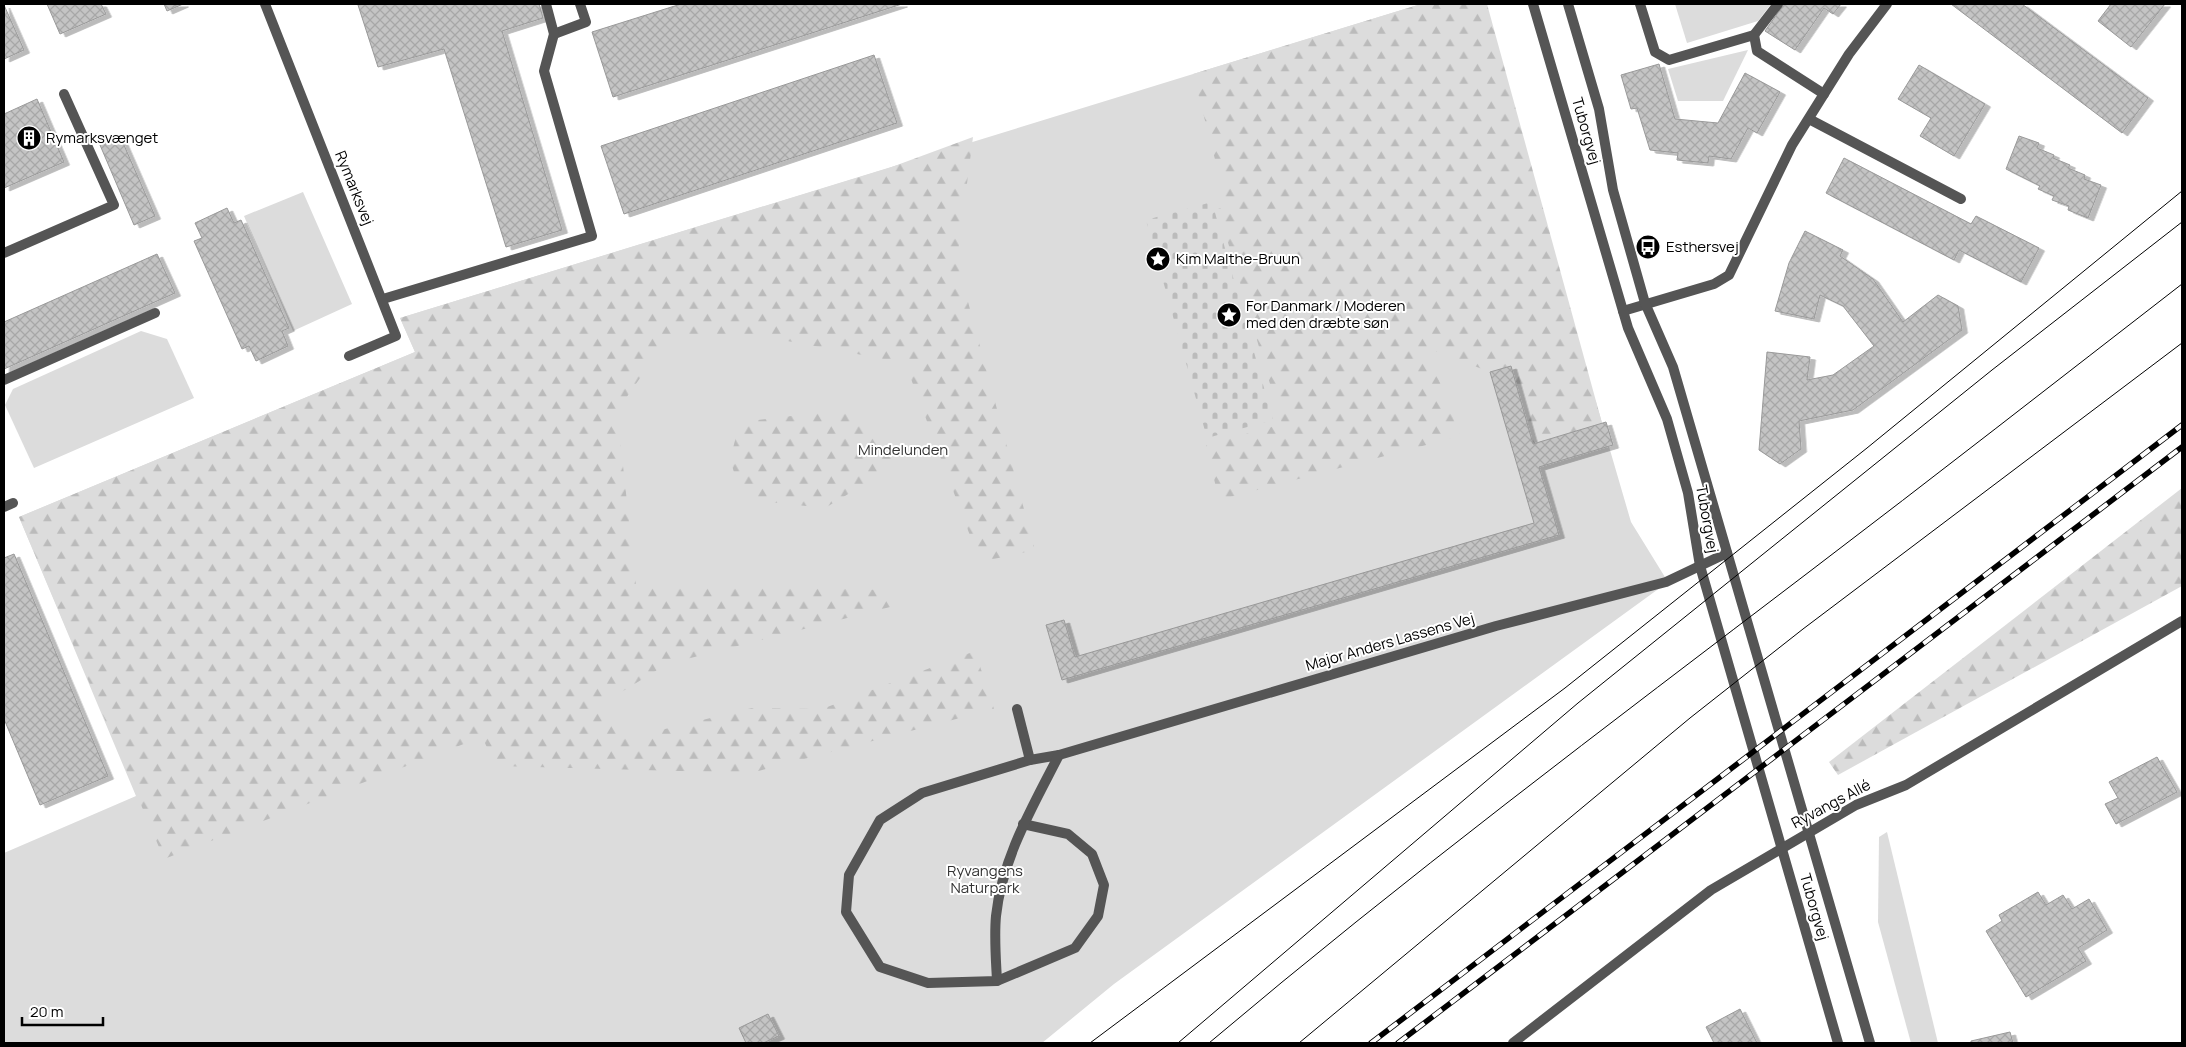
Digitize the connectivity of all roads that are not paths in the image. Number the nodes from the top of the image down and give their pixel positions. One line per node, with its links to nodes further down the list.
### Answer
1 (265, 4): 16 (street, Rymarksvej)
2 (546, 4): 9 (street)
3 (580, 4): 9 (street)
4 (1533, 4): 18 (street, Tuborgvej)
5 (1568, 4): 17 (street, Tuborgvej)
6 (1640, 4): 10 (street)
7 (1778, 4): 10 (street)
8 (1887, 4): 12 (street)
9 (554, 34): 16 (street)
10 (1754, 35): 12 (street)
11 (64, 94): 15 (street)
12 (1824, 94): 13 (street)
13 (1809, 119): 14 (street); 17 (street)
14 (1962, 199)
15 (4, 253)
16 (382, 299): 20 (street, Rymarksvej)
17 (1645, 303): 18 (street); 22 (street, Tuborgvej)
18 (1623, 311): 23 (street, Tuborgvej)
19 (155, 313): 21 (street)
20 (349, 356)
21 (4, 380)
22 (1727, 553): 23 (street, Major Anders Lassens Vej); 32 (street, Tuborgvej)
23 (1700, 566): 26 (street, Major Anders Lassens Vej); 31 (street, Tuborgvej)
24 (2182, 621): 30 (street, Ryvangs Allé)
25 (1017, 709): 27 (street)
26 (1059, 755): 27 (street, Major Anders Lassens Vej); 28 (street)
27 (1030, 760): 29 (street, Major Anders Lassens Vej)
28 (1024, 824): 29 (street); 29 (street, Major Anders Lassens Vej)
29 (997, 981)
30 (1513, 1043)
31 (1838, 1043)
32 (1870, 1043)

